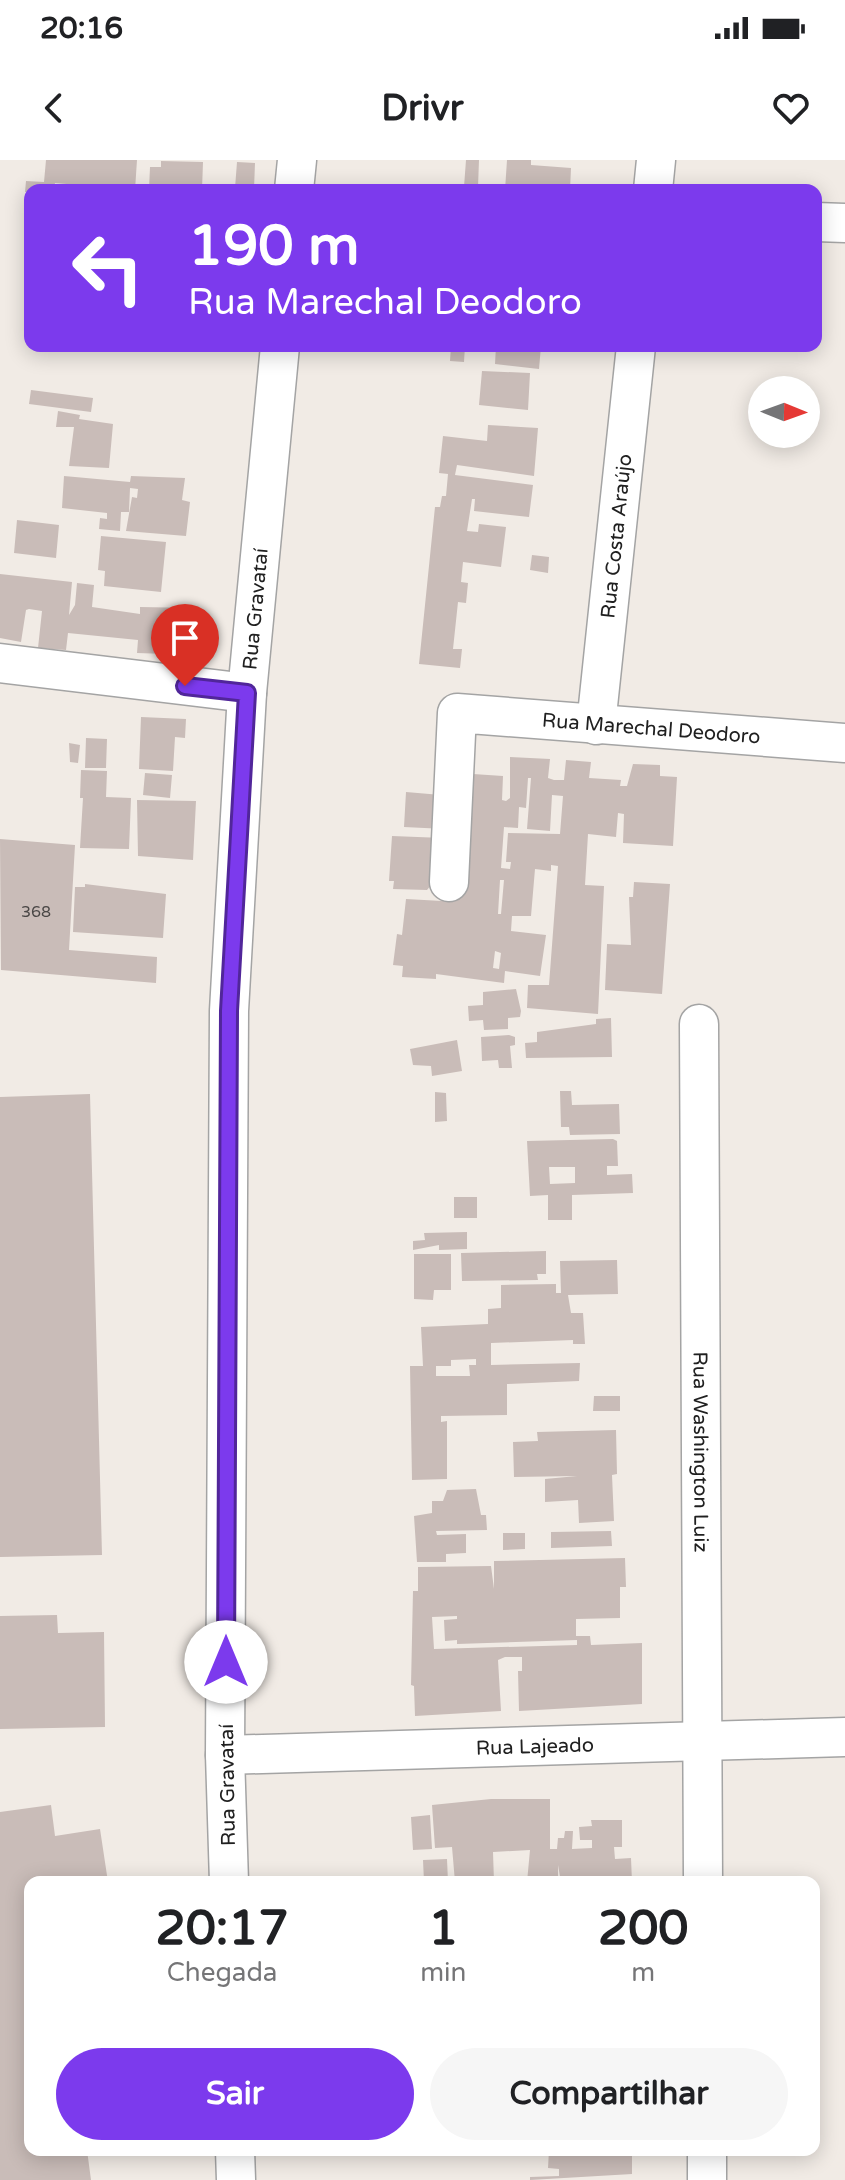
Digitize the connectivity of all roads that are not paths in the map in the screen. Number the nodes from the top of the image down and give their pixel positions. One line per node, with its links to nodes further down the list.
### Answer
1 (297, 160): 3 (street)
2 (656, 160): 4 (street)
3 (295, 184)
4 (654, 184)
5 (822, 222): 6 (street)
6 (845, 223)
7 (279, 352): 10 (street, Rua Gravataí)
8 (635, 352): 11 (street, Rua Costa Araújo)
9 (0, 663): 10 (street)
10 (247, 693): 17 (street, Rua Gravataí)
11 (596, 725): 12 (street, Rua Marechal Deodoro); 13 (street, Rua Marechal Deodoro)
12 (845, 743)
13 (449, 882)
14 (699, 1024): 16 (street, Rua Washington Luiz)
15 (845, 1737): 16 (street, Rua Lajeado)
16 (701, 1743): 17 (street, Rua Lajeado); 19 (street, Rua Washington Luiz)
17 (225, 1755): 18 (street, Rua Gravataí)
18 (229, 1876)
19 (703, 1876)
20 (235, 2156): 22 (street)
21 (707, 2156): 23 (street)
22 (236, 2180)
23 (707, 2180)

